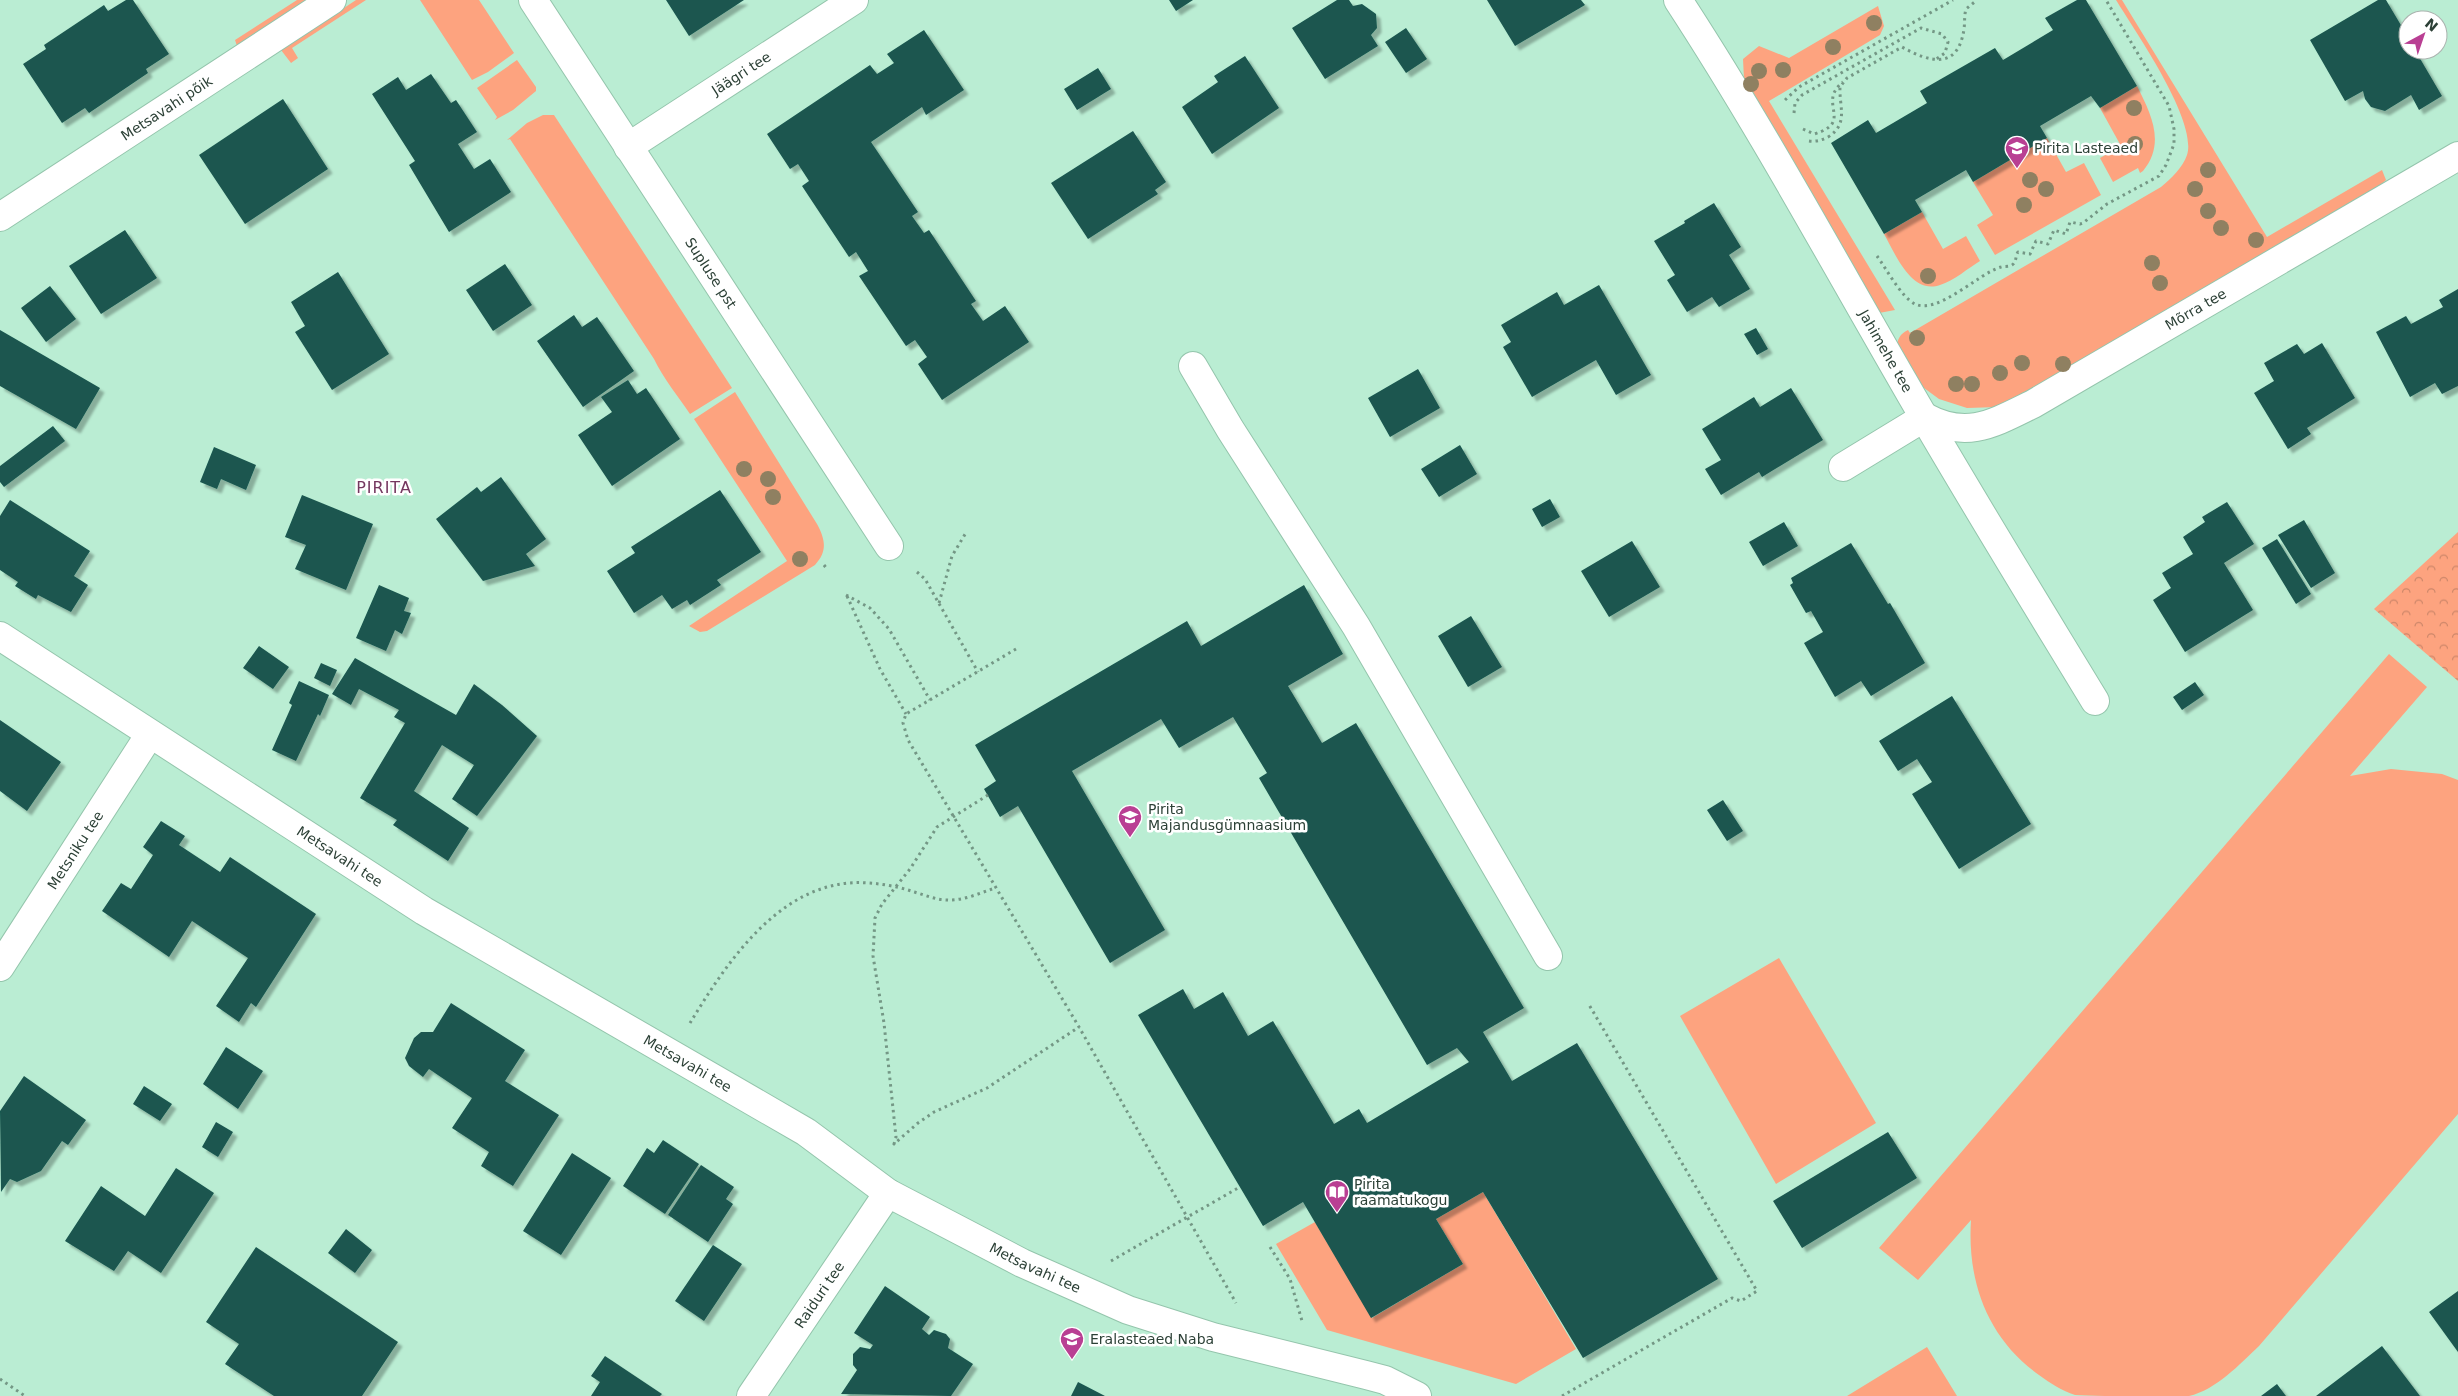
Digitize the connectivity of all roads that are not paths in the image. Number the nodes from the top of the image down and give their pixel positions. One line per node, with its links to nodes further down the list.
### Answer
1 (332, 0): 7 (street, Metsavahi põik)
2 (533, 0): 5 (street, Supluse pst)
3 (854, 0): 5 (street, Jäägri tee)
4 (1678, 0): 9 (street, Jahimehe tee)
5 (628, 147): 11 (street, Supluse pst)
6 (2458, 156): 9 (street, Mõrra tee)
7 (0, 217)
8 (1193, 366): 15 (street)
9 (1925, 416): 10 (street); 13 (street, Jahimehe tee)
10 (1843, 467)
11 (889, 546)
12 (0, 636): 14 (street, Metsavahi tee)
13 (2094, 701)
14 (150, 734): 16 (street, Metsniku tee); 17 (street, Metsavahi tee)
15 (1548, 956)
16 (0, 967)
17 (888, 1193): 18 (street, Raiduri tee); 19 (street, Metsavahi tee)
18 (751, 1396)
19 (1417, 1396)

